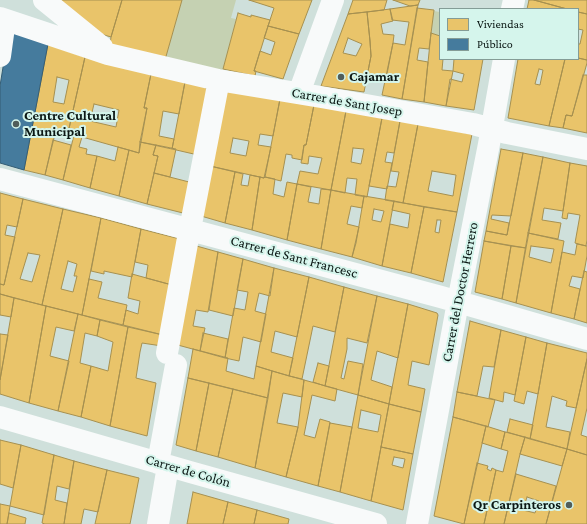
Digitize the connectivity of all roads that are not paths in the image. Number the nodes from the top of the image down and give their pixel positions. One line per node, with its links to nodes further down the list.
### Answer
1 (44, 0): 4 (street)
2 (333, 0): 8 (street)
3 (2, 23): 4 (street, Carrer de Sant Josep); 5 (street)
4 (108, 54): 8 (street, Carrer de Sant Josep)
5 (0, 56)
6 (504, 60): 9 (street, Carrer del Doctor Herrero)
7 (218, 85): 15 (street)
8 (299, 93): 9 (street, Carrer de Sant Josep)
9 (492, 129): 10 (street, Carrer de Sant Josep); 12 (street, Carrer del Doctor Herrero)
10 (587, 149)
11 (0, 179): 12 (street, Carrer de Sant Francesc)
12 (458, 302): 13 (street, Carrer de Sant Francesc); 18 (street, Carrer del Doctor Herrero)
13 (587, 338)
14 (0, 417): 15 (street, Carrer de Colón)
15 (163, 464): 16 (street); 17 (street, Carrer de Colón)
16 (158, 524)
17 (376, 524)
18 (417, 524)

